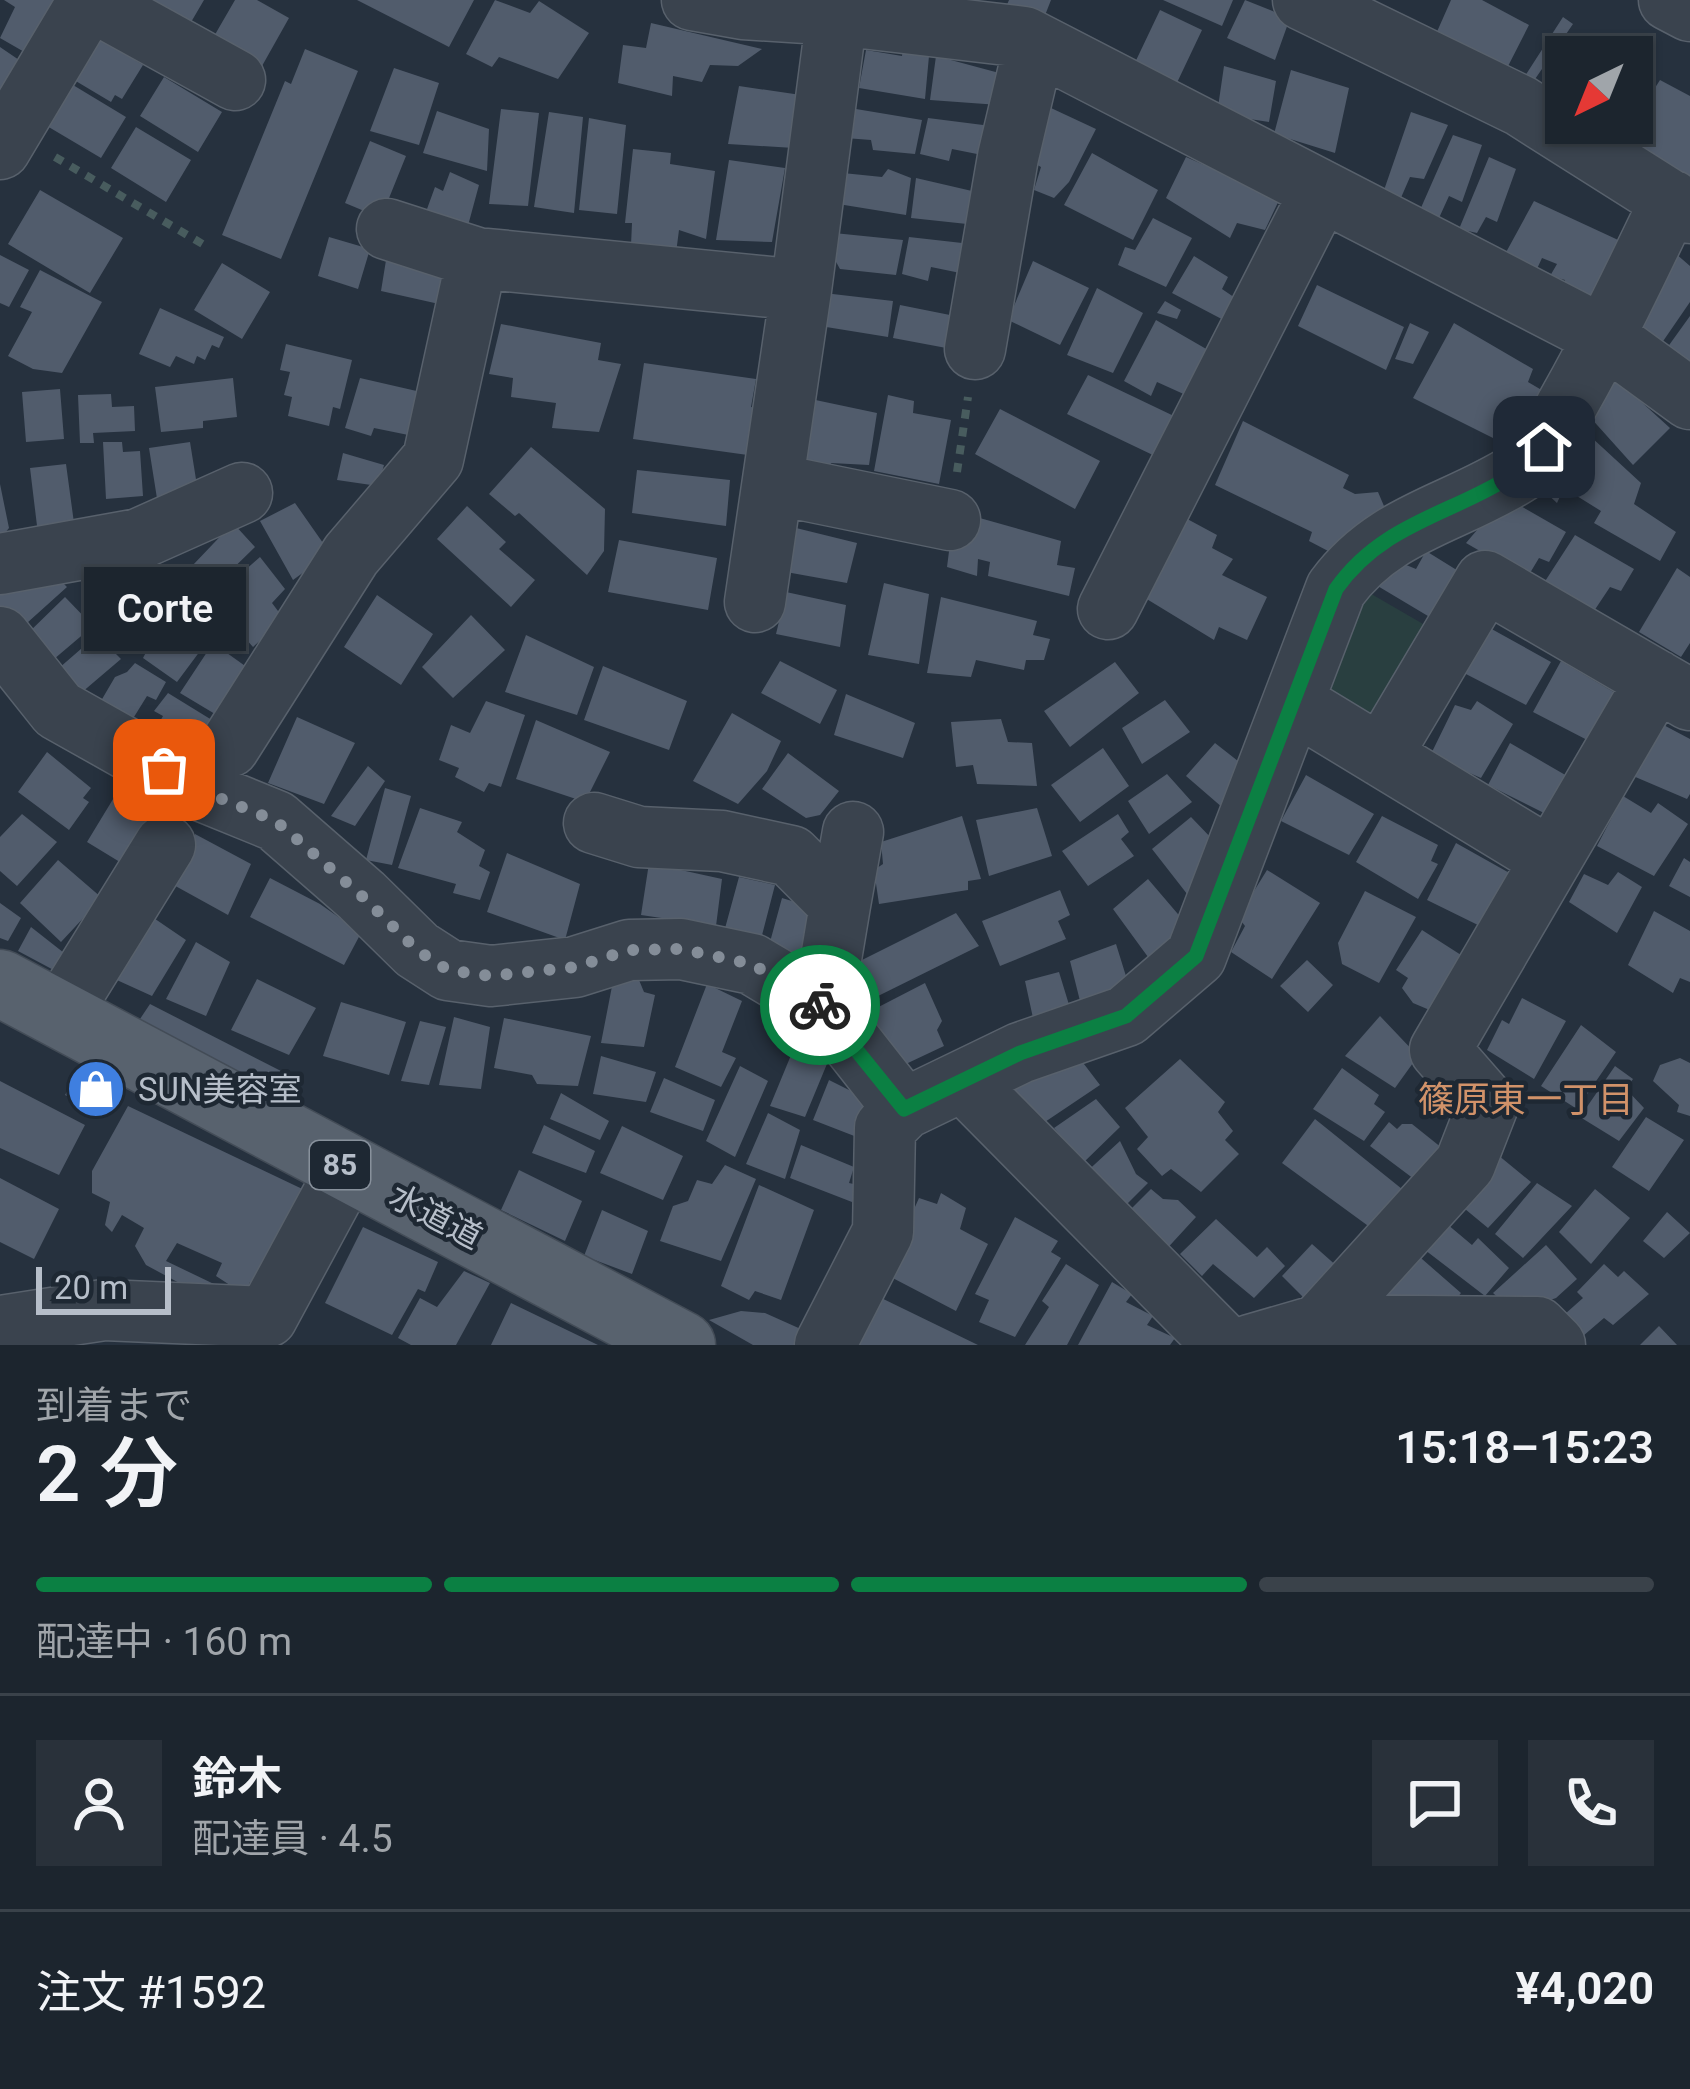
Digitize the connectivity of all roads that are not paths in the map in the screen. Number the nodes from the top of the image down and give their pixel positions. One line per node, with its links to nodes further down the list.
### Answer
1 (90, 0): 9 (street); 10 (street)
2 (1303, 0): 7 (street)
3 (1669, 0): 5 (street)
4 (726, 3): 6 (street)
5 (1690, 11)
6 (837, 15): 8 (street); 15 (street)
7 (1392, 20): 12 (street)
8 (1035, 43): 11 (street); 17 (street)
9 (236, 80)
10 (4, 134)
11 (1321, 190): 16 (street); 24 (street)
12 (1680, 207): 16 (street)
13 (387, 230): 14 (street)
14 (477, 258): 15 (street); 29 (street)
15 (801, 290): 19 (street)
16 (1605, 337): 18 (street); 27 (street)
17 (975, 349)
18 (1690, 399)
19 (774, 484): 21 (street); 23 (street)
20 (242, 493): 22 (street)
21 (950, 520)
22 (0, 564)
23 (755, 602)
24 (1108, 610)
25 (0, 637): 29 (street)
26 (1673, 690): 28 (street); 33 (street)
27 (1294, 704): 28 (street); 37 (street)
28 (1381, 756): 33 (street)
29 (214, 768): 36 (street)
30 (853, 832): 34 (street)
31 (165, 845): 35 (street)
32 (612, 845): 34 (street)
33 (1551, 859): 40 (street)
34 (840, 904): 36 (street)
35 (17, 995): 39 (main road, 水道道 / 85)
36 (823, 1006): 38 (street)
37 (963, 1081): 38 (street); 43 (street)
38 (904, 1109): 45 (street)
39 (347, 1169): 42 (street); 44 (main road, 水道道 / 85)
40 (1319, 1325): 43 (street); 46 (street)
41 (0, 1326): 42 (street)
42 (272, 1331)
43 (1233, 1344)
44 (682, 1345)
45 (825, 1345)
46 (1555, 1345)

